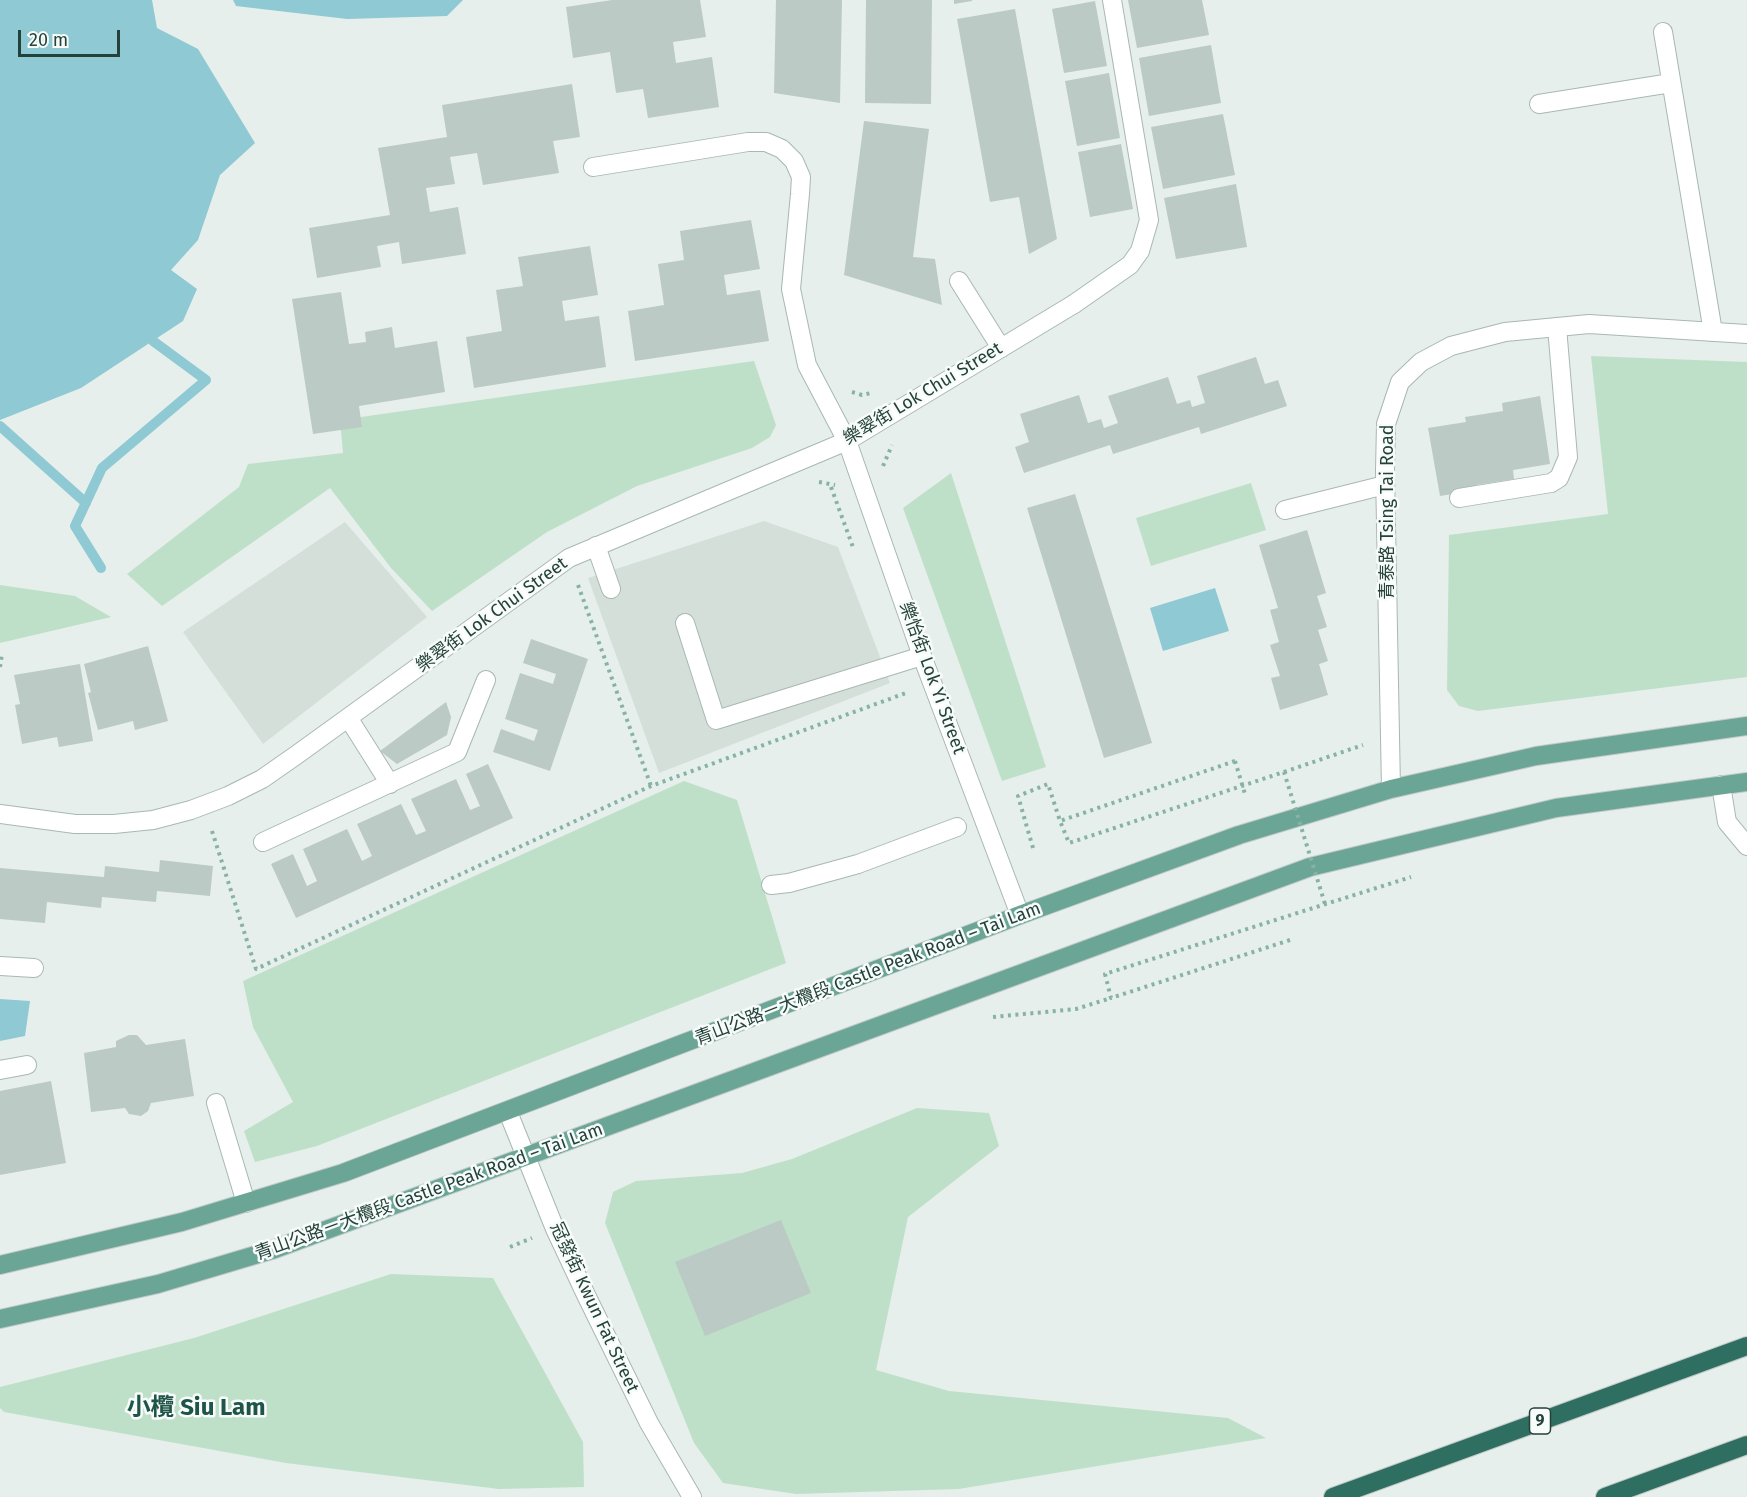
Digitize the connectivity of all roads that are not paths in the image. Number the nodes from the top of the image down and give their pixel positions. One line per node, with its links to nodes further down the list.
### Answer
1 (1112, 0): 10 (street, 樂翠街 Lok Chui Street)
2 (1663, 32): 3 (street)
3 (1671, 83): 4 (street); 8 (street)
4 (1539, 104)
5 (592, 167): 11 (street, 樂怡街 Lok Yi Street)
6 (959, 281): 10 (street)
7 (1557, 327): 8 (street, 青泰路 Tsing Tai Road); 12 (street, 青泰路 Tsing Tai Road); 13 (street)
8 (1713, 332): 9 (street, 青泰路 Tsing Tai Road)
9 (1747, 334)
10 (1001, 348): 11 (street, 樂翠街 Lok Chui Street)
11 (847, 441): 15 (street, 樂翠街 Lok Chui Street); 18 (street, 樂怡街 Lok Yi Street)
12 (1385, 485): 14 (street); 25 (street, 青泰路 Tsing Tai Road)
13 (1459, 498)
14 (1285, 510)
15 (596, 546): 16 (street); 20 (street, 樂翠街 Lok Chui Street)
16 (611, 589)
17 (685, 623): 18 (street)
18 (922, 656): 31 (street, 樂怡街 Lok Yi Street)
19 (486, 680): 23 (street)
20 (349, 719): 23 (street); 26 (street, 樂翠街 Lok Chui Street)
21 (1747, 726): 25 (main road, 青山公路－大欖段 Castle Peak Road – Tai Lam)
22 (1747, 782): 24 (main road, 青山公路－大欖段 Castle Peak Road – Tai Lam)
23 (390, 784): 28 (street)
24 (1721, 785): 29 (street); 38 (main road, 青山公路－大欖段 Castle Peak Road – Tai Lam)
25 (1391, 789): 31 (main road, 青山公路－大欖段 Castle Peak Road – Tai Lam)
26 (0, 814)
27 (957, 827): 30 (street)
28 (264, 842)
29 (1747, 846)
30 (771, 885)
31 (1020, 915): 37 (main road, 青山公路－大欖段 Castle Peak Road – Tai Lam)
32 (0, 966): 33 (street)
33 (34, 968)
34 (27, 1065): 35 (street)
35 (0, 1070)
36 (216, 1103): 39 (street)
37 (508, 1112): 38 (street, 冠發街 Kwun Fat Street); 39 (main road, 青山公路－大欖段 Castle Peak Road – Tai Lam)
38 (526, 1157): 41 (main road, 青山公路－大欖段 Castle Peak Road – Tai Lam); 44 (street, 冠發街 Kwun Fat Street)
39 (246, 1203): 40 (main road, 青山公路－大欖段 Castle Peak Road – Tai Lam)
40 (0, 1265)
41 (0, 1320)
42 (1747, 1346): 45 (highway, 9)
43 (1747, 1445): 46 (highway)
44 (692, 1497)
45 (1333, 1497)
46 (1605, 1497)

